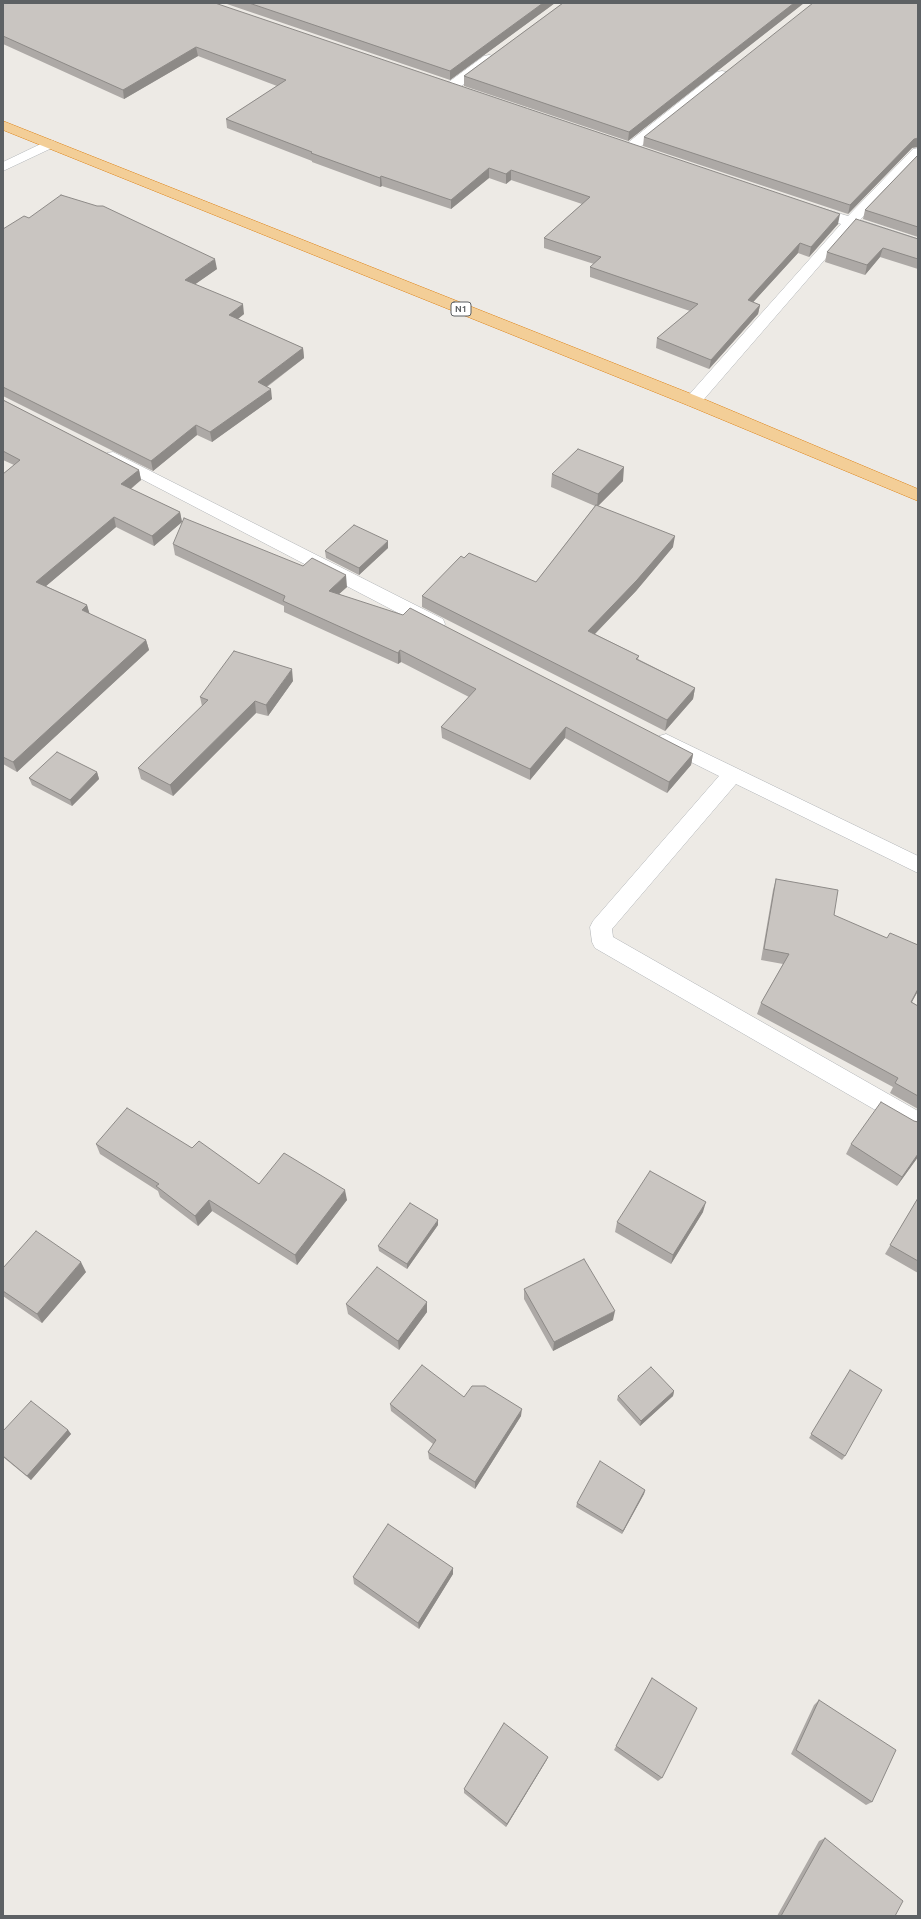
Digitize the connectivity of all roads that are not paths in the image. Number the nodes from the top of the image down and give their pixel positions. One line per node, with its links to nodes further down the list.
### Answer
1 (500, 51): 4 (street)
2 (734, 66): 9 (street)
3 (436, 82): 4 (street)
4 (451, 87): 5 (street)
5 (466, 92)
6 (3, 125): 8 (highway, N1)
7 (615, 143): 9 (street)
8 (48, 144): 12 (street); 16 (highway, N1)
9 (630, 148): 11 (street)
10 (918, 152): 14 (street)
11 (644, 153)
12 (3, 167)
13 (799, 205): 14 (street)
14 (850, 222): 15 (street); 16 (street)
15 (918, 244)
16 (693, 401): 18 (highway, N1)
17 (95, 448): 19 (street)
18 (918, 495)
19 (449, 630)
20 (647, 732): 21 (street)
21 (732, 775): 22 (street); 23 (street)
22 (918, 865)
23 (918, 1124)

